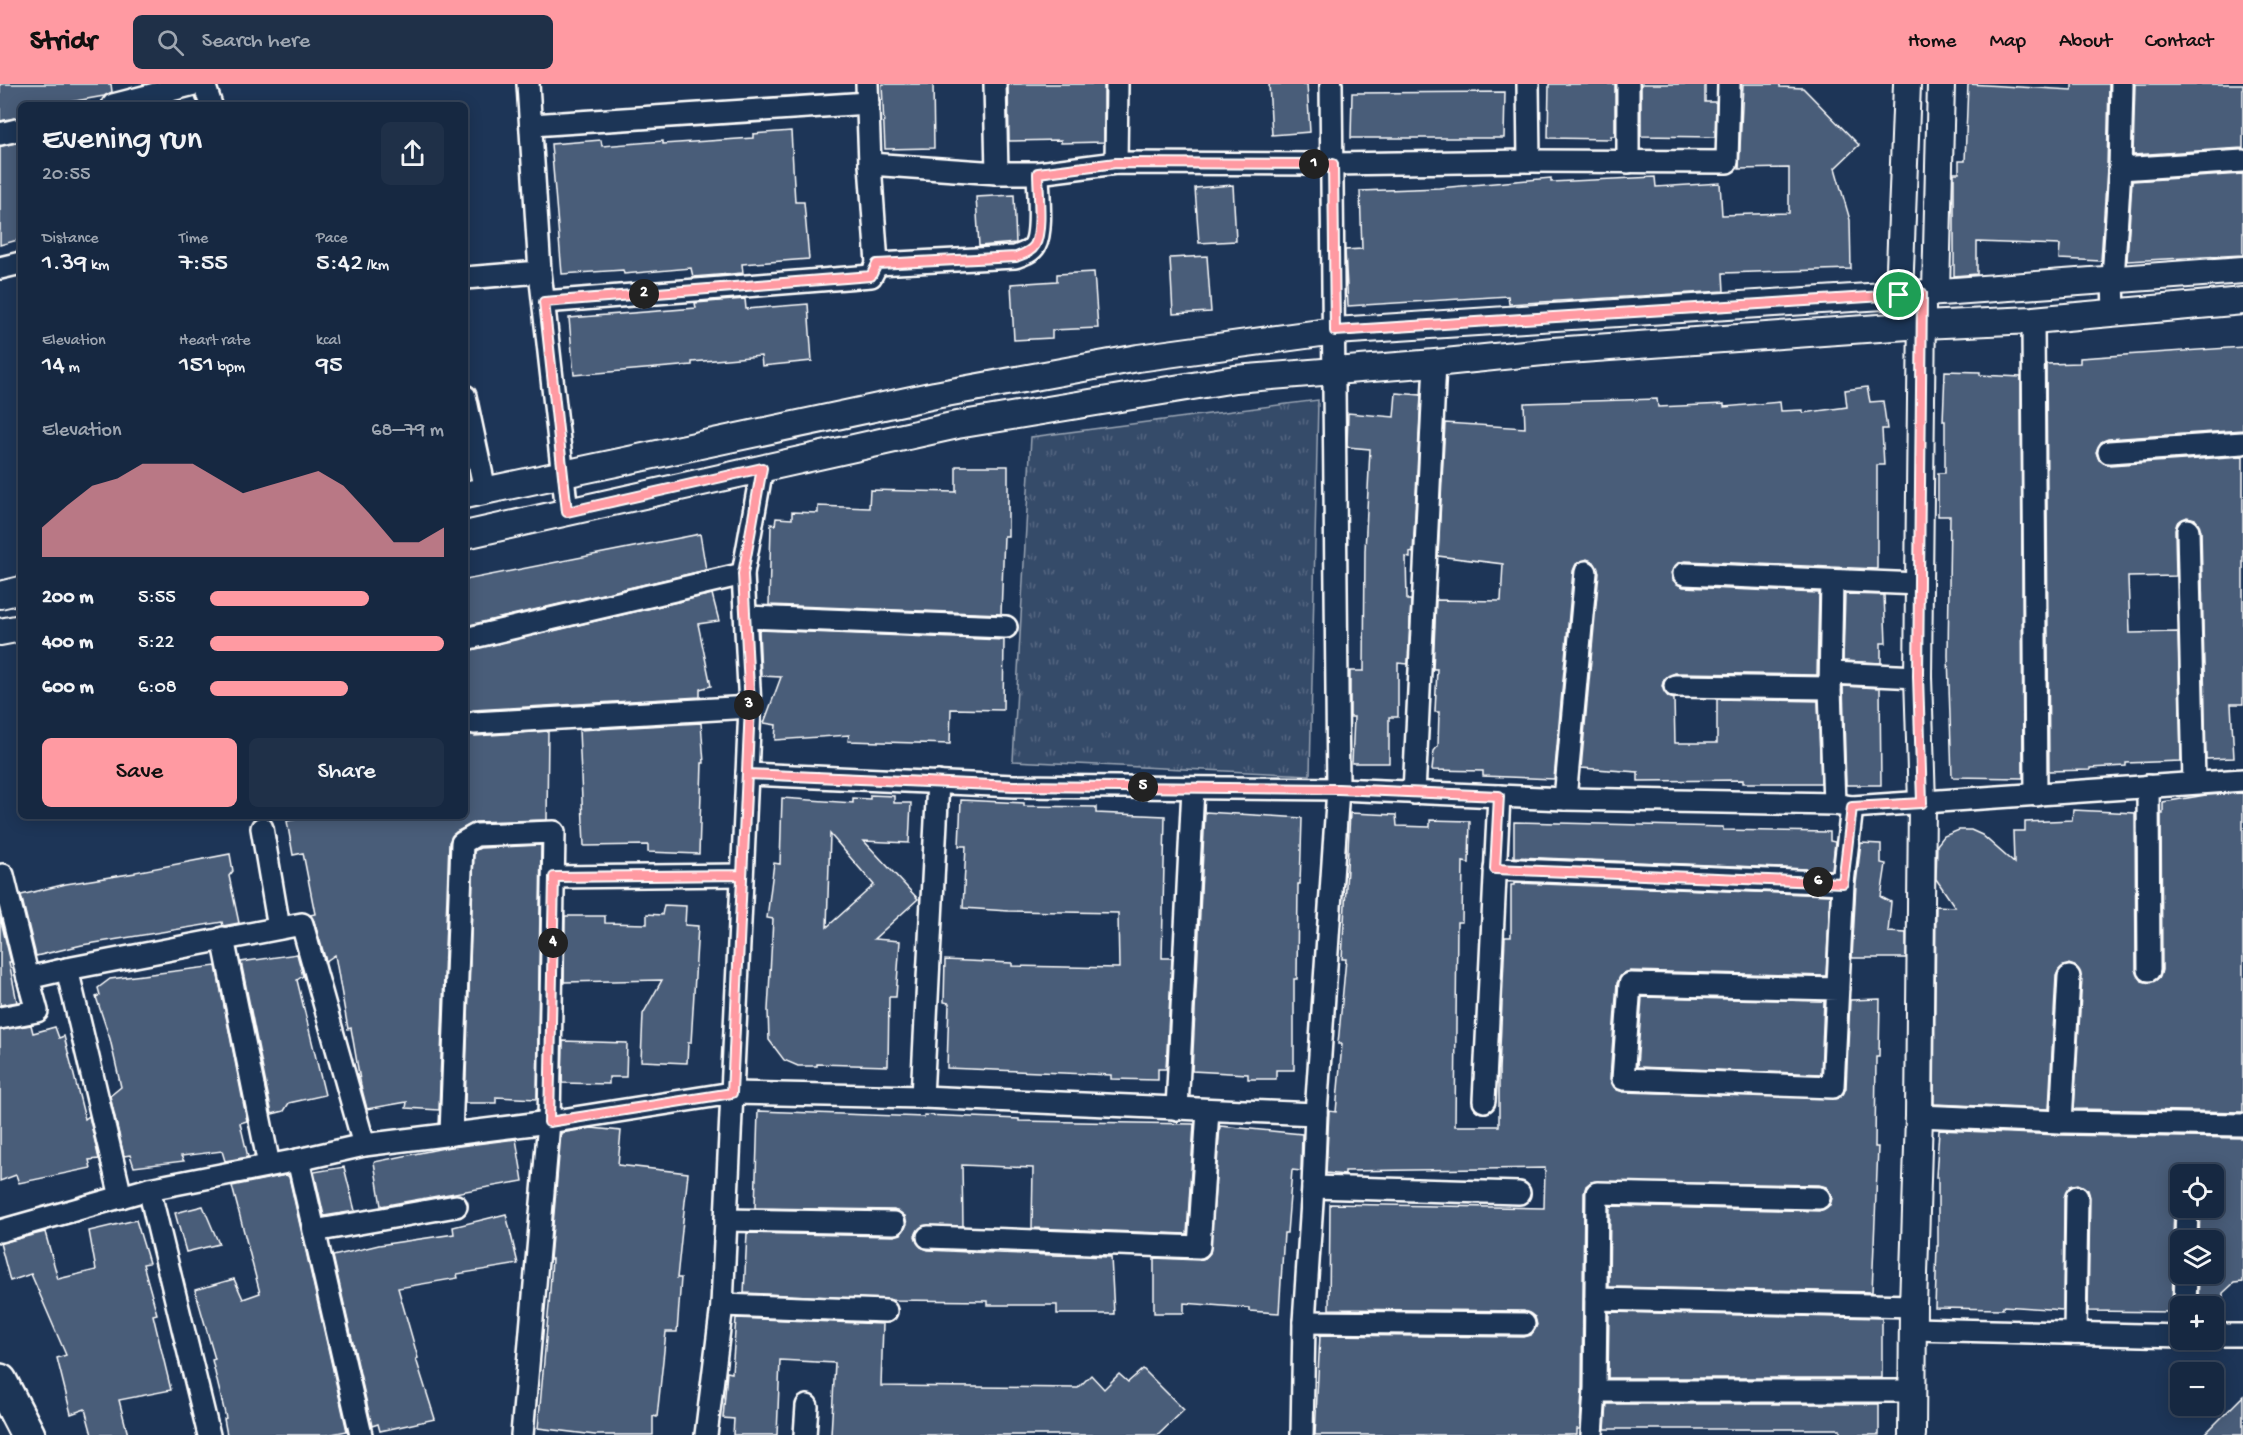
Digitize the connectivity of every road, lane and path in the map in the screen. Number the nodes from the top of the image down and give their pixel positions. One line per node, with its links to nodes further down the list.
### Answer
1 (194, 84): 14 (street)
2 (204, 84): 15 (street)
3 (528, 84): 16 (street)
4 (995, 84): 26 (street)
5 (1118, 84): 22 (street)
6 (1331, 84): 24 (street)
7 (1528, 84): 19 (street)
8 (1628, 84): 21 (street)
9 (1729, 84): 21 (street)
10 (1907, 84): 35 (street)
11 (1941, 84): 35 (street)
12 (2122, 84): 25 (street)
13 (867, 93): 16 (street); 23 (street)
14 (125, 102)
15 (210, 102)
16 (532, 125): 32 (street)
17 (18, 130): 18 (street)
18 (0, 134)
19 (1529, 161): 21 (street); 24 (street)
20 (2243, 161): 25 (street)
21 (1628, 162)
22 (1116, 163): 24 (street); 27 (street)
23 (870, 164): 26 (street); 29 (street)
24 (1333, 164): 41 (street)
25 (2120, 169): 34 (street)
26 (997, 173): 27 (street)
27 (1038, 173): 29 (street)
28 (18, 264): 30 (street)
29 (877, 264): 37 (street)
30 (0, 268)
31 (2243, 270): 34 (street)
32 (540, 272): 33 (street); 37 (street)
33 (468, 278)
34 (2113, 279): 35 (street); 38 (street)
35 (1919, 293): 40 (street); 41 (street)
36 (2243, 301): 38 (street)
37 (544, 302): 48 (street)
38 (2114, 312): 39 (street)
39 (2033, 320): 40 (street); 78 (street)
40 (1922, 325): 42 (street); 57 (street)
41 (1335, 331): 43 (street); 48 (street)
42 (1435, 363): 43 (street); 77 (street)
43 (1335, 370): 47 (street); 76 (street)
44 (468, 426): 49 (street)
45 (2243, 442): 46 (street)
46 (2109, 452)
47 (762, 468): 50 (street); 54 (street)
48 (564, 473): 49 (street); 50 (street)
49 (475, 492)
50 (567, 512): 52 (street)
51 (2188, 530): 73 (street)
52 (468, 534)
53 (1586, 572): 80 (street)
54 (743, 574): 60 (street); 64 (street)
55 (1684, 574): 56 (street)
56 (1832, 581): 57 (street); 66 (street)
57 (1919, 584): 65 (street)
58 (18, 591): 59 (street)
59 (0, 595)
60 (746, 617): 61 (street); 68 (street)
61 (1006, 627)
62 (18, 629): 63 (street)
63 (0, 632)
64 (468, 638)
65 (1918, 676): 66 (street); 81 (street)
66 (1830, 680): 67 (street); 82 (street)
67 (1675, 686)
68 (750, 707): 69 (street); 70 (street)
69 (474, 723)
70 (747, 774): 72 (street); 86 (street)
71 (2243, 780): 73 (street)
72 (938, 782): 75 (street); 98 (street)
73 (2194, 782): 74 (street)
74 (2148, 786): 78 (street); 92 (street)
75 (1193, 788): 76 (street); 100 (street)
76 (1338, 789): 77 (street); 102 (street)
77 (1414, 793): 79 (street)
78 (2036, 795): 81 (street)
79 (1499, 796): 80 (street); 84 (street)
80 (1565, 799): 82 (street)
81 (1922, 803): 82 (street); 103 (street)
82 (1843, 805): 88 (street)
83 (262, 828): 89 (street)
84 (1495, 869): 88 (street); 99 (street)
85 (3, 875): 94 (street)
86 (742, 875): 87 (street); 97 (street)
87 (554, 877): 104 (street); 107 (street)
88 (1843, 883): 95 (street)
89 (279, 928): 90 (street); 108 (street)
90 (223, 938): 91 (street); 110 (street)
91 (67, 969): 94 (street); 114 (street)
92 (2149, 970)
93 (2068, 977): 105 (street)
94 (28, 978): 96 (street)
95 (1838, 989): 95 (street)
96 (0, 1018)
97 (732, 1093): 98 (street); 104 (street); 118 (street)
98 (922, 1097): 100 (street)
99 (1484, 1101)
100 (1177, 1109): 101 (street)
101 (1208, 1110): 102 (street); 122 (street)
102 (1316, 1113): 111 (street)
103 (1919, 1116): 105 (street); 126 (street)
104 (549, 1122): 107 (street); 140 (street)
105 (2061, 1122): 106 (street)
106 (2243, 1125)
107 (451, 1134): 108 (street)
108 (364, 1145): 109 (street)
109 (298, 1160): 110 (street); 121 (street)
110 (269, 1165): 112 (street)
111 (1313, 1187): 113 (street); 127 (street)
112 (149, 1189): 114 (street); 138 (street)
113 (1519, 1193)
114 (122, 1197): 120 (street)
115 (2077, 1197): 129 (street)
116 (1820, 1198): 123 (street)
117 (456, 1206): 121 (street)
118 (726, 1220): 119 (street); 124 (street)
119 (894, 1223)
120 (0, 1231)
121 (314, 1231): 139 (street)
122 (928, 1237)
123 (1596, 1299): 126 (street); 134 (street)
124 (722, 1305): 125 (street); 141 (street)
125 (886, 1311)
126 (1913, 1318): 129 (street); 135 (street)
127 (1304, 1322): 128 (street); 143 (street)
128 (1524, 1324)
129 (2075, 1333): 132 (street)
130 (2224, 1335): 131 (street)
131 (2243, 1335)
132 (2170, 1336)
133 (0, 1381): 137 (highway)
134 (1594, 1391): 135 (street); 144 (street)
135 (1911, 1391): 145 (street)
136 (807, 1406): 142 (street)
137 (28, 1435)
138 (209, 1435)
139 (361, 1435)
140 (522, 1435)
141 (706, 1435)
142 (805, 1435)
143 (1302, 1435)
144 (1592, 1435)
145 (1912, 1435)

